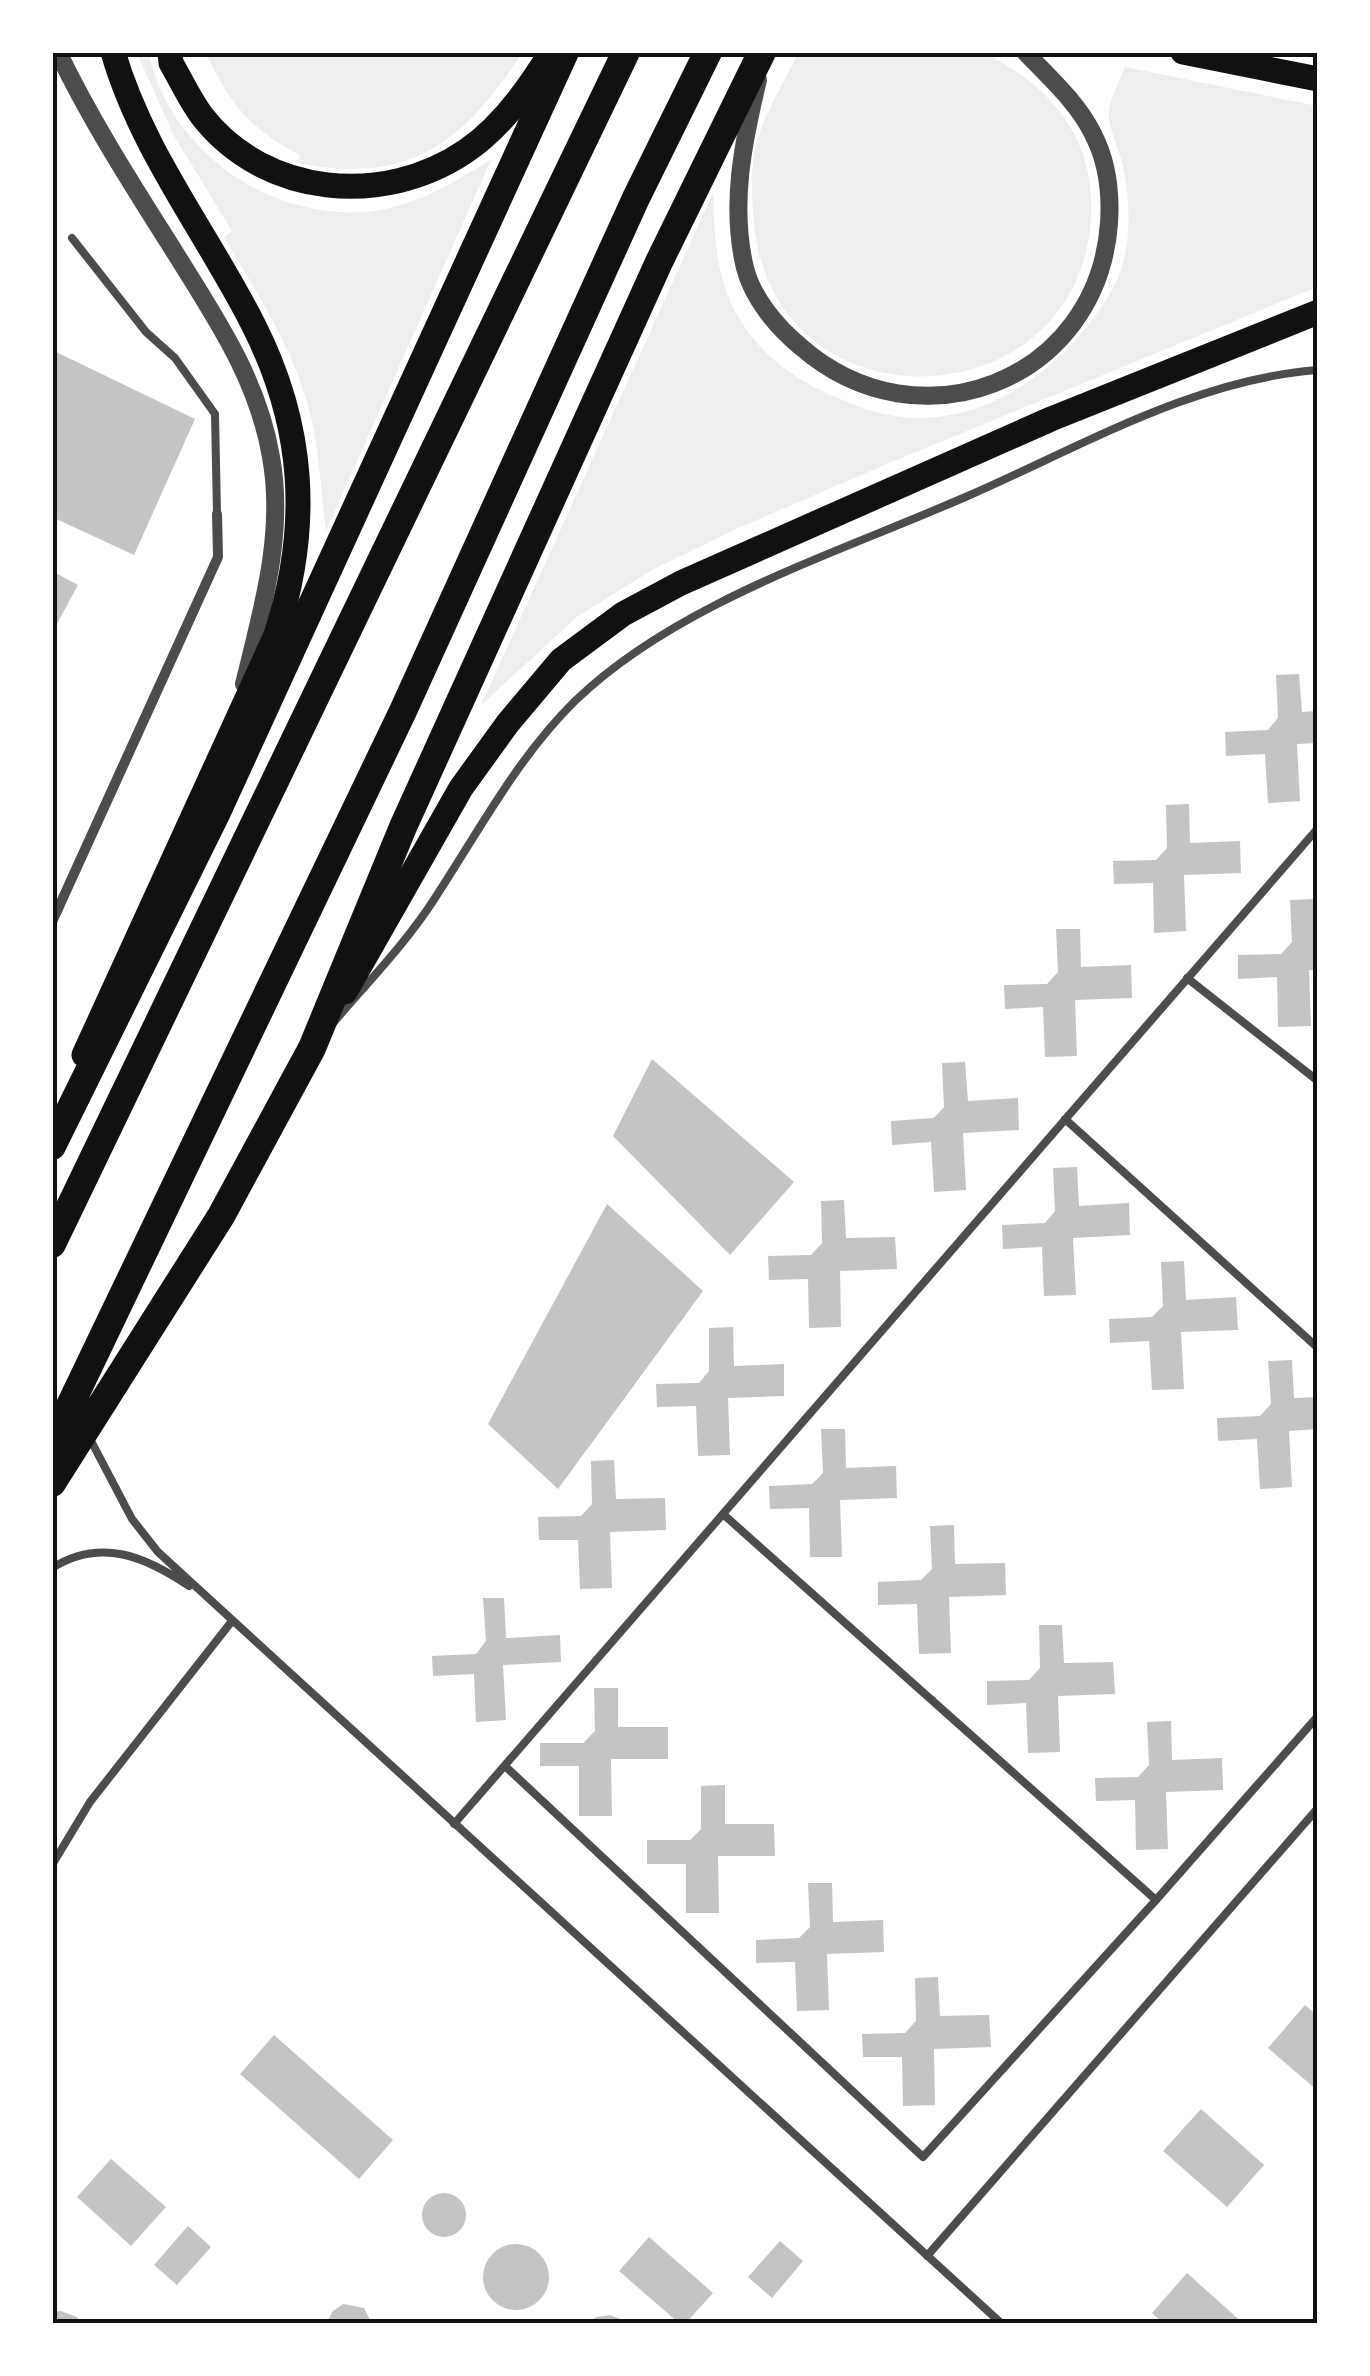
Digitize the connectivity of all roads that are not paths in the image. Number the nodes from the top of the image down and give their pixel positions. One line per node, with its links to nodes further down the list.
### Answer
1 (58, 52): 16 (street)
2 (113, 52): 16 (main road)
3 (170, 52): 4 (main road)
4 (551, 52)
5 (565, 52): 24 (highway)
6 (626, 52): 25 (highway)
7 (708, 52): 27 (highway)
8 (763, 52): 9 (street); 20 (highway)
9 (1025, 52)
10 (1183, 52): 11 (main road)
11 (1318, 79)
12 (72, 238): 15 (lane)
13 (1318, 312): 20 (main road)
14 (1318, 370): 20 (lane)
15 (217, 514): 18 (street)
16 (233, 730): 23 (main road)
17 (1318, 828): 19 (lane)
18 (52, 922)
19 (1187, 978): 21 (lane); 22 (lane)
20 (312, 1048): 28 (highway)
21 (1318, 1082)
22 (1065, 1119): 26 (lane); 31 (lane)
23 (52, 1131)
24 (52, 1146)
25 (52, 1244)
26 (1318, 1348)
27 (78, 1387): 28 (lane); 29 (highway)
28 (86, 1430): 30 (highway); 33 (lane)
29 (52, 1443)
30 (52, 1483)
31 (723, 1514): 36 (lane); 40 (lane)
32 (52, 1568): 33 (lane)
33 (206, 1596): 34 (lane)
34 (232, 1620): 38 (lane); 39 (lane)
35 (1318, 1716): 40 (lane)
36 (505, 1766): 38 (lane); 40 (lane)
37 (1318, 1808): 41 (lane)
38 (454, 1824): 41 (lane)
39 (52, 1865)
40 (1156, 1900)
41 (927, 2256): 42 (lane)
42 (1002, 2324)

